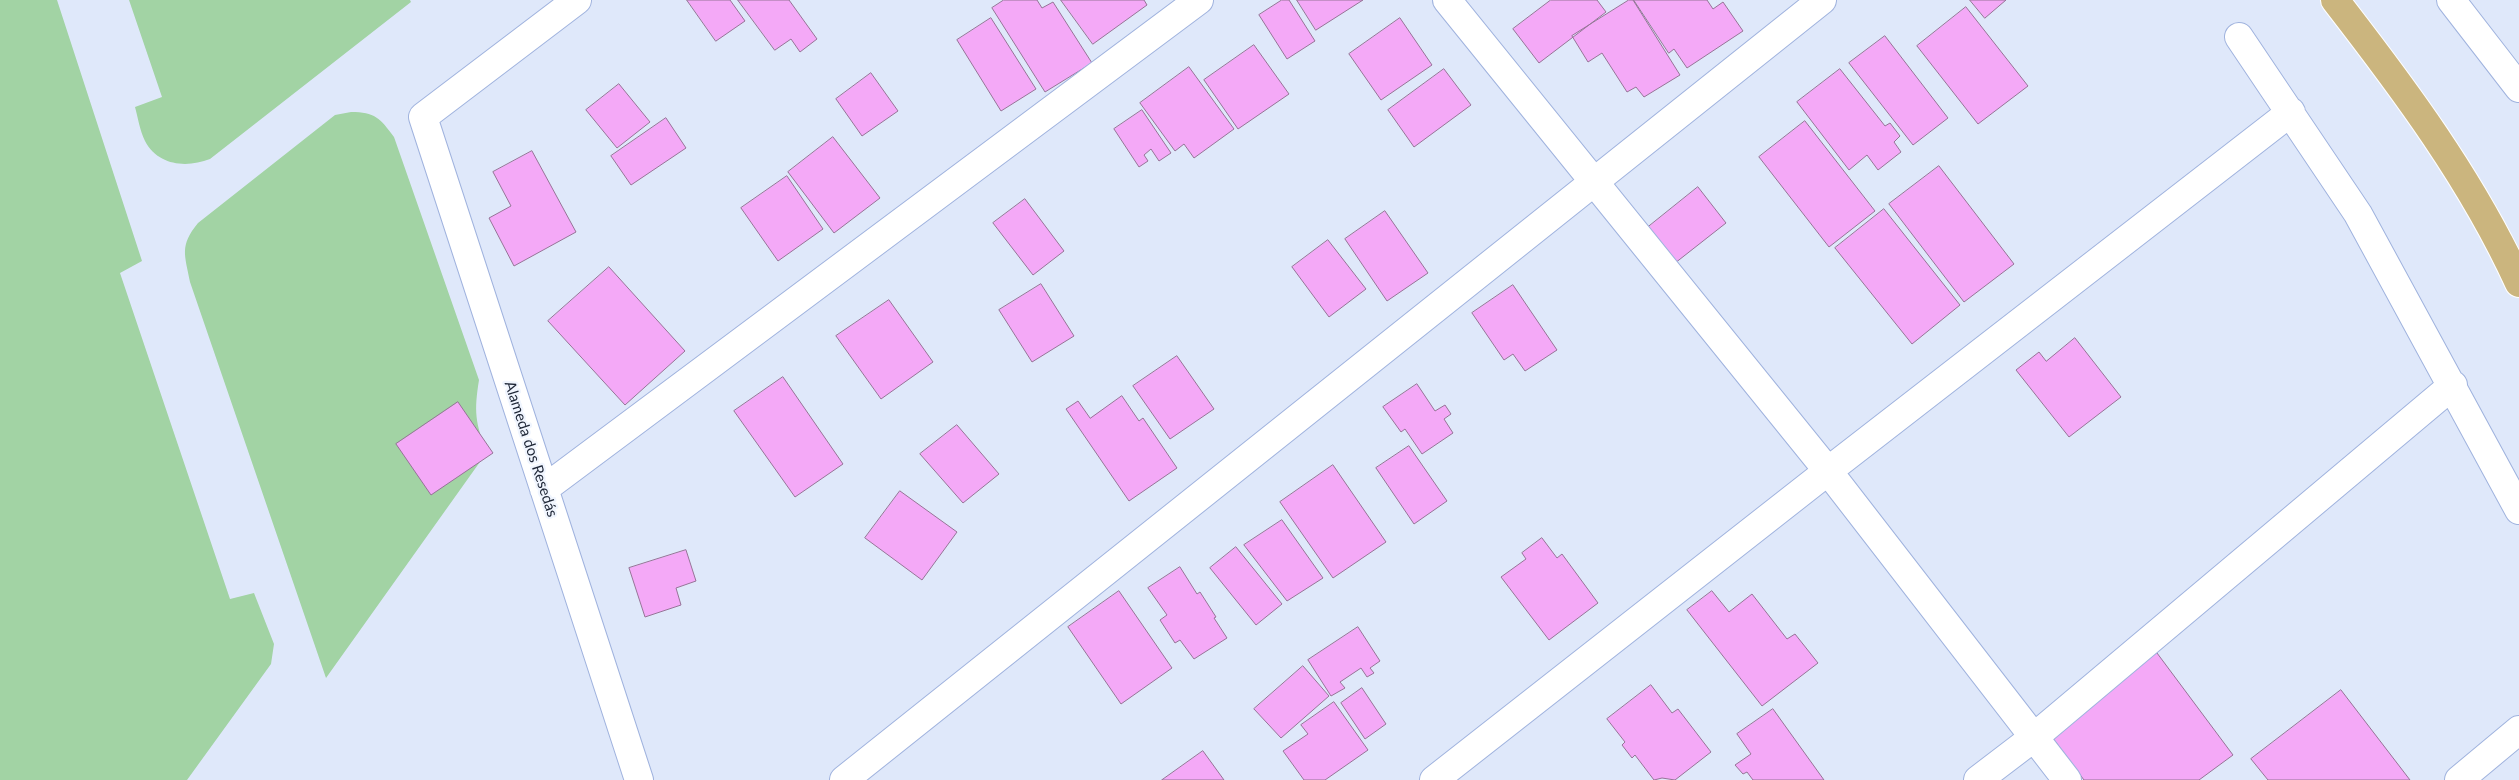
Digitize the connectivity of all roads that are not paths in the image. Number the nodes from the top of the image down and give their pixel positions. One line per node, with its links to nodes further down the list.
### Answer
1 (577, 0): 14 (street, Alameda dos Resedás)
2 (1199, 0): 14 (street)
3 (1447, 0): 10 (street)
4 (1822, 0): 10 (street)
5 (2335, 0): 11 (main road)
6 (2451, 0): 8 (street)
7 (2239, 37): 9 (street)
8 (2519, 88)
9 (2291, 112): 12 (street); 13 (street)
10 (1594, 182): 13 (street); 19 (street)
11 (2519, 283)
12 (2453, 385): 15 (street); 17 (street)
13 (1828, 471): 17 (street); 20 (street)
14 (544, 489): 18 (street, Alameda dos Resedás)
15 (2519, 510)
16 (2519, 730): 23 (street)
17 (2033, 738): 21 (street); 22 (street)
18 (639, 780)
19 (844, 780)
20 (1434, 780)
21 (1978, 780)
22 (2067, 780)
23 (2459, 780)

